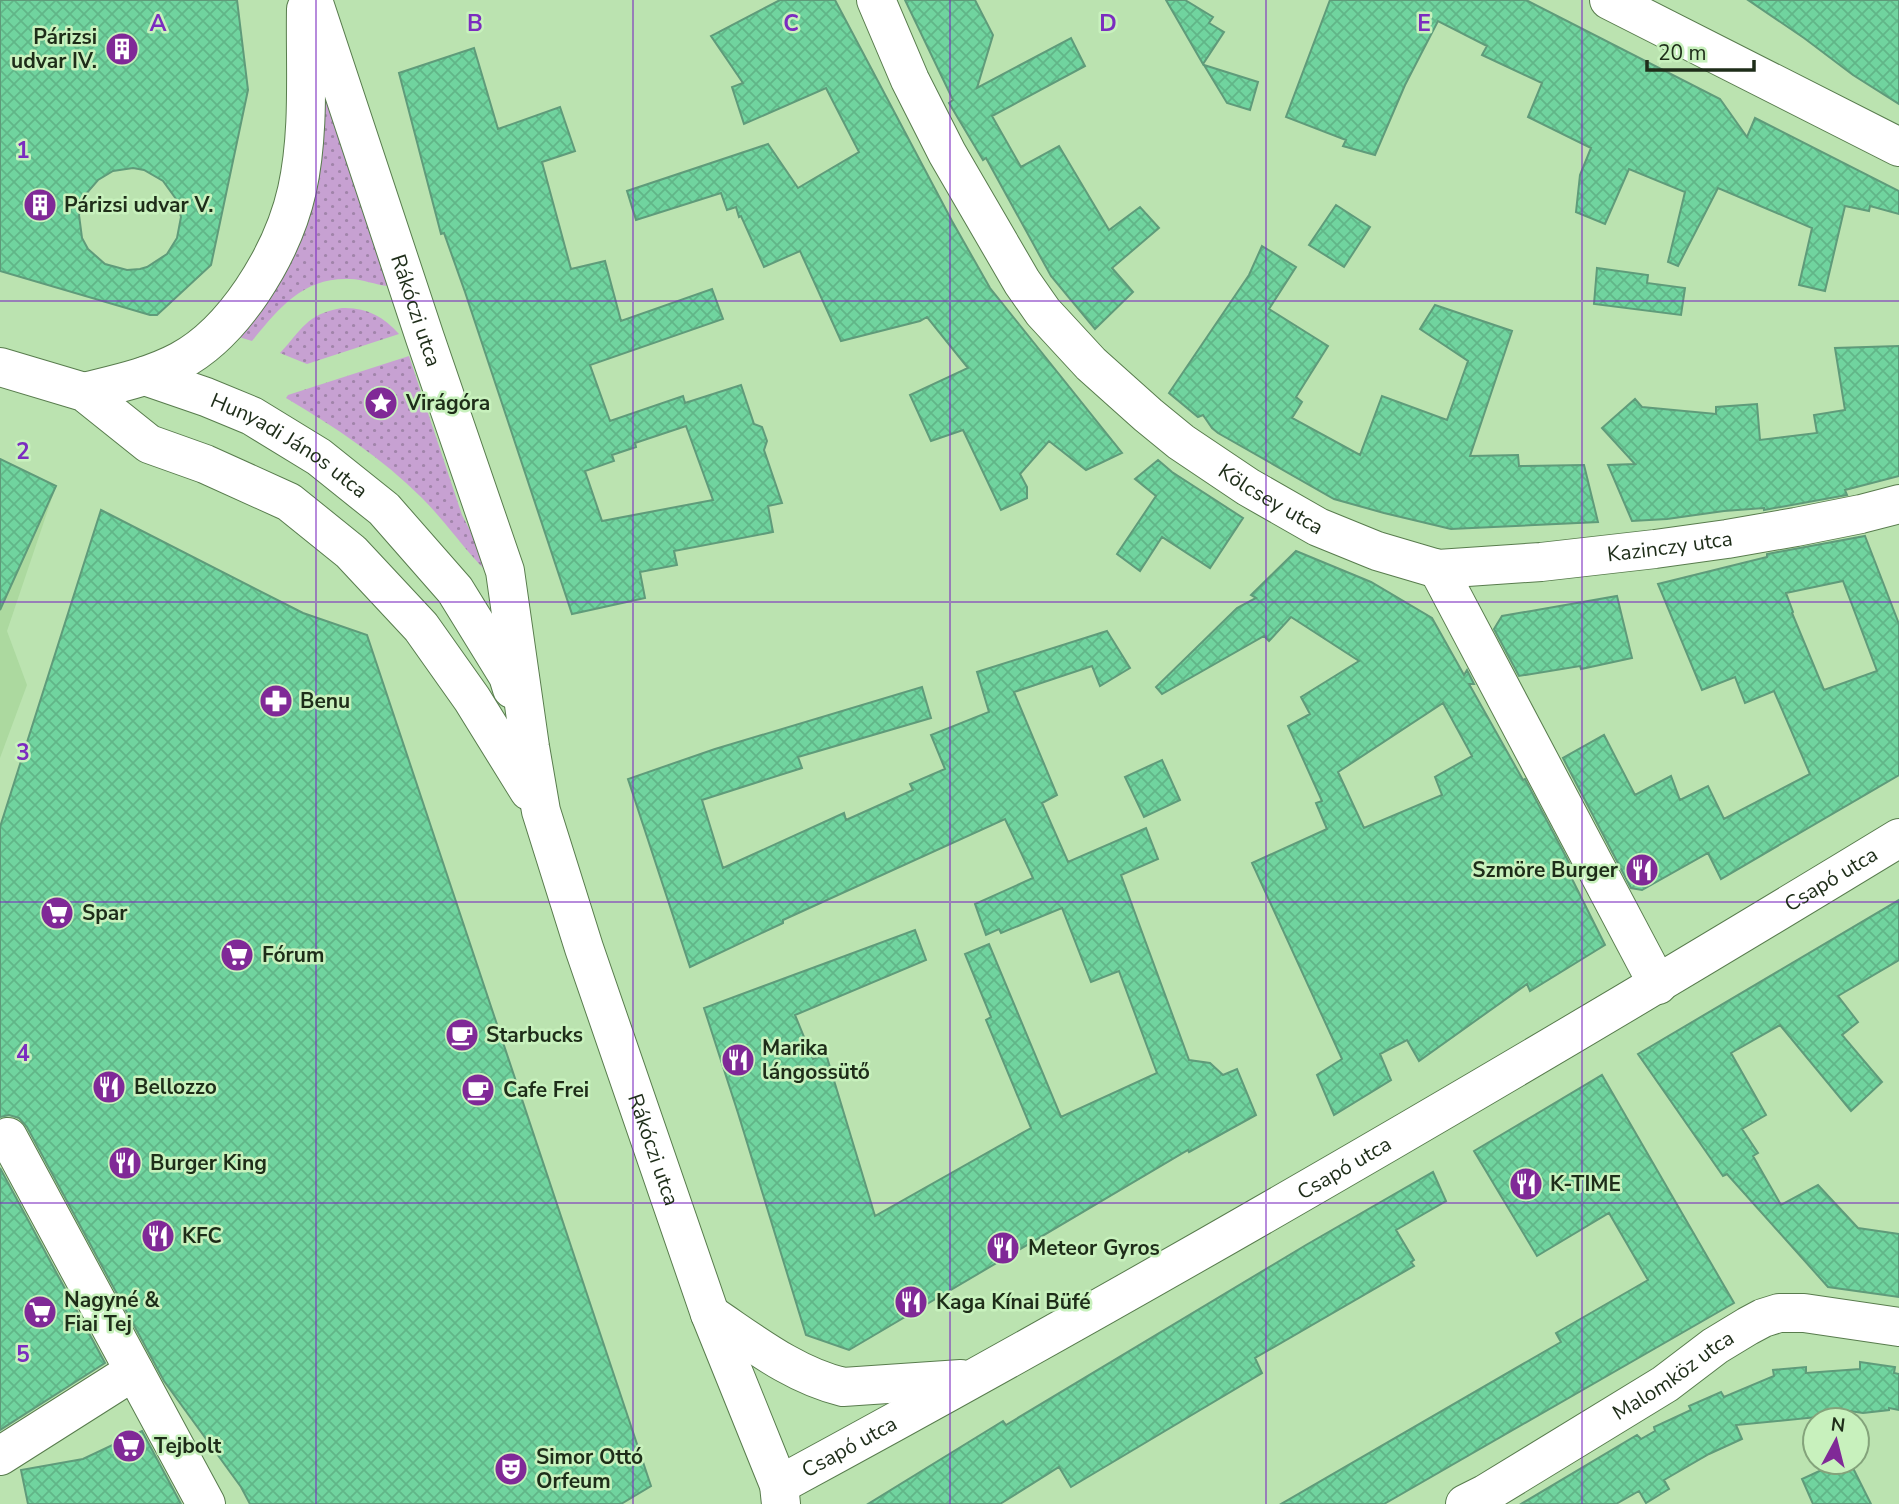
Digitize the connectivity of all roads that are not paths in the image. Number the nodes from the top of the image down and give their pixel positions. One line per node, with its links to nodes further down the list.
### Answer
1 (306, 0): 7 (street)
2 (313, 0): 12 (street, Rákóczi utca)
3 (876, 0): 10 (street, Kölcsey utca)
4 (1609, 0): 5 (street)
5 (1899, 147)
6 (0, 367): 8 (street)
7 (145, 376): 8 (street); 11 (street, Hunyadi János utca)
8 (84, 393): 13 (street, Rákóczi utca)
9 (1899, 504): 10 (street, Kazinczy utca)
10 (1438, 569): 15 (street)
11 (455, 590): 12 (street, Rákóczi utca)
12 (530, 747): 13 (street, Rákóczi utca)
13 (541, 811): 17 (street, Rákóczi utca)
14 (1899, 838): 15 (street, Csapó utca)
15 (1658, 985): 20 (street, Csapó utca)
16 (8, 1137): 19 (street)
17 (710, 1314): 20 (street); 22 (street, Rákóczi utca)
18 (1899, 1327): 24 (street, Malomköz utca)
19 (134, 1371): 21 (street); 23 (street)
20 (972, 1379): 22 (street, Csapó utca)
21 (0, 1456)
22 (785, 1498)
23 (206, 1504)
24 (1465, 1504)

